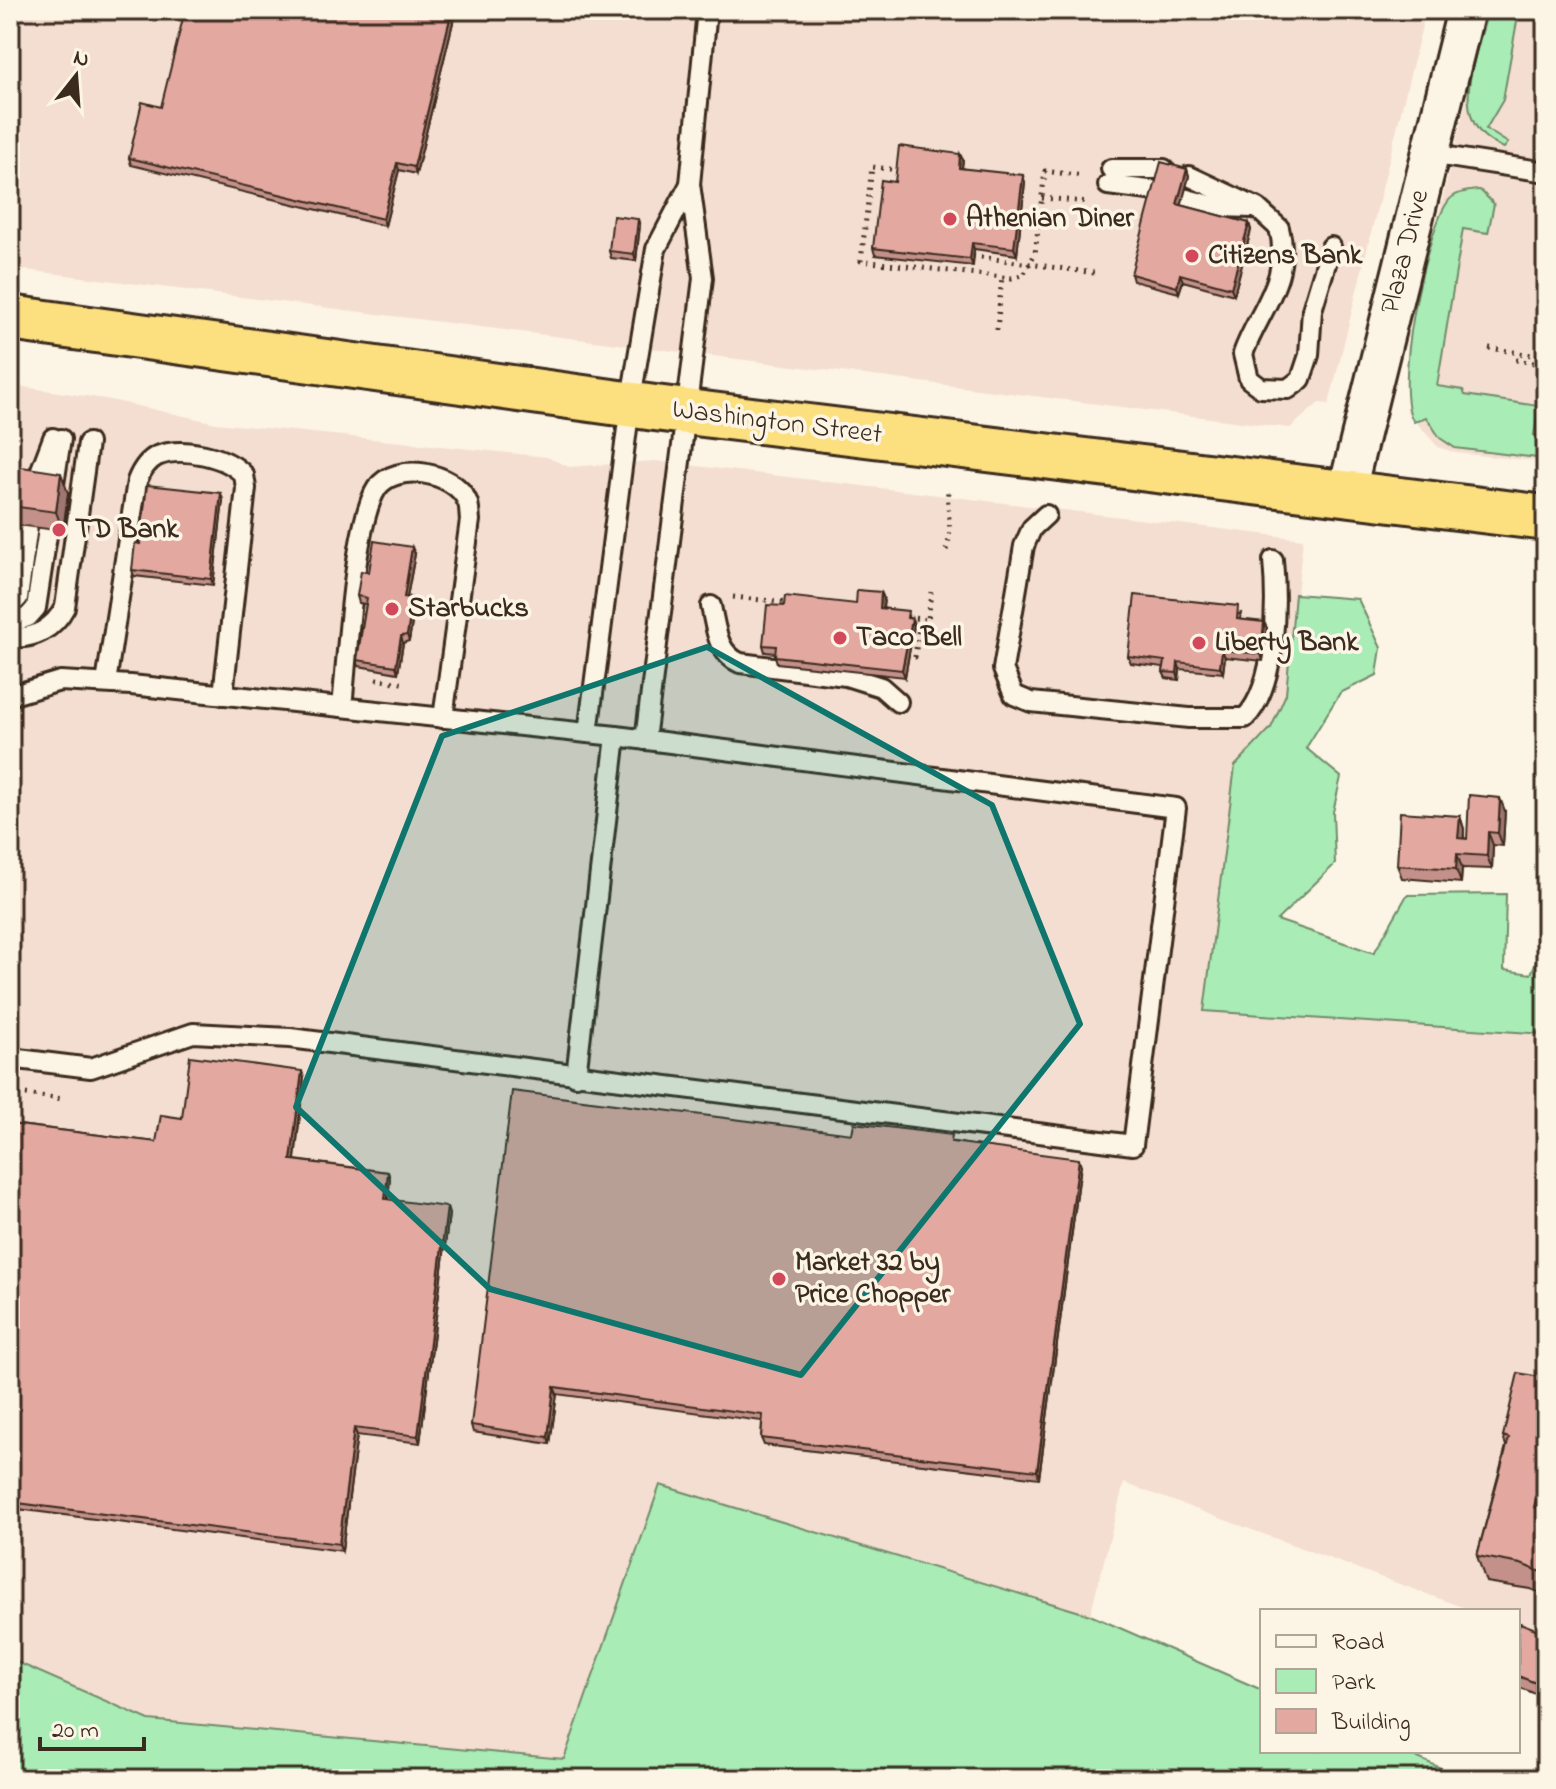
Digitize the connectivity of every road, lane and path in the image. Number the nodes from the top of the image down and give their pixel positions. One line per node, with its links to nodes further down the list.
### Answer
1 (707, 10): 8 (lane)
2 (1466, 10): 3 (street, Plaza Drive)
3 (1430, 154): 6 (lane); 32 (street, Plaza Drive)
4 (1164, 169): 9 (lane)
5 (899, 170): 18 (path)
6 (1546, 172)
7 (1189, 176): 13 (lane)
8 (690, 184): 26 (lane); 27 (lane)
9 (1105, 184): 10 (lane); 11 (path); 11 (path)
10 (1157, 191)
11 (1042, 198): 16 (path)
12 (1183, 198): 13 (lane)
13 (1257, 208): 14 (lane)
14 (1331, 247)
15 (973, 256): 16 (path)
16 (1031, 264): 17 (path); 18 (path)
17 (1094, 273)
18 (1002, 276): 20 (path)
19 (10, 318): 26 (highway, Washington Street)
20 (997, 330)
21 (1546, 343): 23 (path)
22 (1489, 348): 23 (path)
23 (1544, 357): 25 (path)
24 (1516, 360): 25 (path)
25 (1544, 365)
26 (630, 405): 27 (highway, Washington Street); 56 (lane)
27 (686, 412): 32 (highway, Washington Street); 58 (lane)
28 (88, 443): 48 (lane)
29 (34, 488): 30 (lane)
30 (53, 491)
31 (948, 491): 37 (path)
32 (1346, 494): 34 (highway, Washington Street)
33 (1046, 515): 38 (lane)
34 (1546, 518)
35 (28, 526): 42 (lane)
36 (48, 529): 47 (lane)
37 (946, 550)
38 (1273, 560)
39 (931, 592): 46 (path)
40 (719, 601): 41 (path); 53 (lane)
41 (800, 604)
42 (10, 606)
43 (414, 612): 44 (path)
44 (432, 615)
45 (896, 616): 46 (path)
46 (920, 619): 49 (path)
47 (10, 623)
48 (10, 637)
49 (907, 656)
50 (106, 683): 51 (lane); 51 (lane); 52 (lane)
51 (223, 695): 54 (lane)
52 (10, 696)
53 (898, 702)
54 (342, 707): 55 (lane); 55 (lane)
55 (443, 718): 56 (lane)
56 (588, 733): 57 (lane)
57 (616, 736): 58 (lane); 60 (lane)
58 (645, 740): 60 (lane)
59 (10, 1058): 60 (lane)
60 (576, 1076)
61 (10, 1092): 62 (path)
62 (63, 1099)

